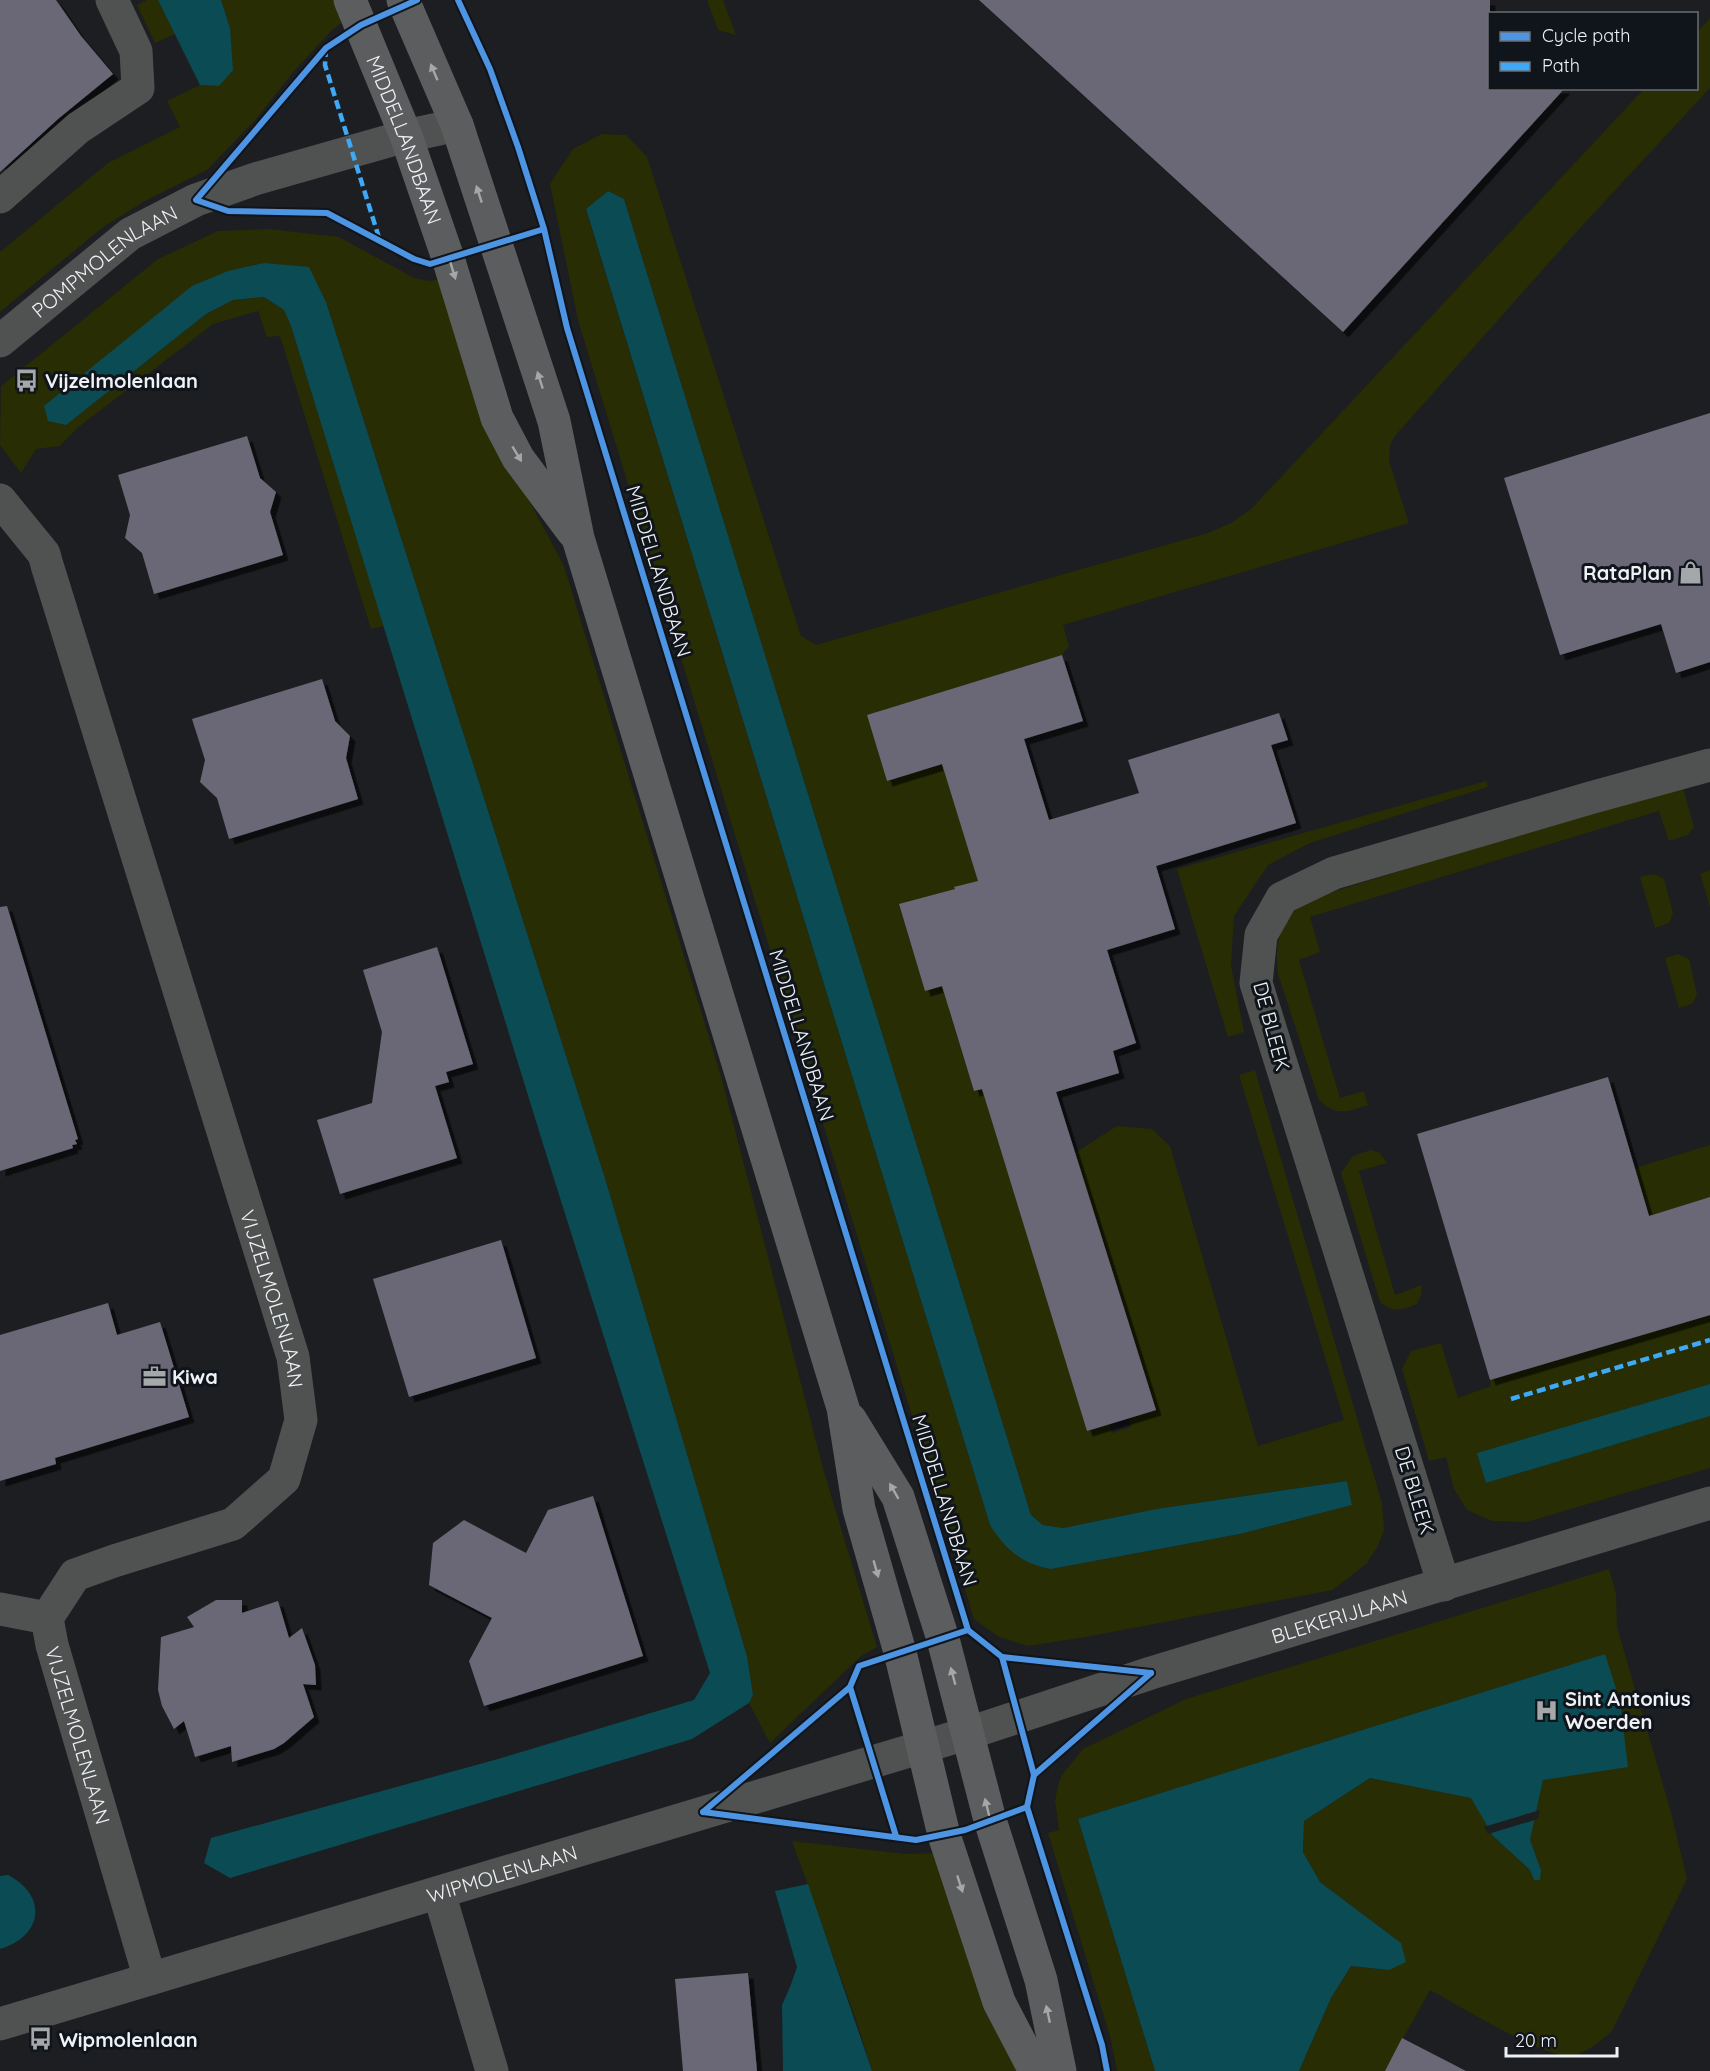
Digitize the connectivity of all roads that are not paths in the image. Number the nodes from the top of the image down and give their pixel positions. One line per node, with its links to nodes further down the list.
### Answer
1 (112, 0): 6 (street)
2 (350, 0): 5 (main road, MIDDELLANDBAAN)
3 (403, 0): 4 (main road, MIDDELLANDBAAN, one-way to 3)
4 (457, 125): 5 (street, POMPMOLENLAAN); 9 (main road, MIDDELLANDBAAN, one-way to 4)
5 (406, 136): 7 (street, POMPMOLENLAAN); 9 (main road, MIDDELLANDBAAN, one-way to 9)
6 (0, 197)
7 (0, 340)
8 (0, 500): 15 (street, VIJZELMOLENLAAN)
9 (578, 538): 11 (main road, MIDDELLANDBAAN)
10 (1710, 765): 13 (street, DE BLEEK)
11 (843, 1408): 16 (main road, MIDDELLANDBAAN, one-way to 11); 17 (main road, MIDDELLANDBAAN, one-way to 17)
12 (1710, 1503): 13 (street, BLEKERIJLAAN)
13 (1444, 1585): 16 (street, BLEKERIJLAAN)
14 (0, 1609): 15 (street)
15 (47, 1618): 19 (street, VIJZELMOLENLAAN)
16 (969, 1733): 17 (street, WIPMOLENLAAN); 23 (main road, MIDDELLANDBAAN, one-way to 16)
17 (922, 1747): 18 (street, WIPMOLENLAAN); 22 (main road, MIDDELLANDBAAN, one-way to 22)
18 (440, 1893): 19 (street, WIPMOLENLAAN); 21 (street)
19 (150, 1979): 20 (street, WIPMOLENLAAN)
20 (0, 2024)
21 (492, 2071)
22 (1035, 2071)
23 (1060, 2071)

